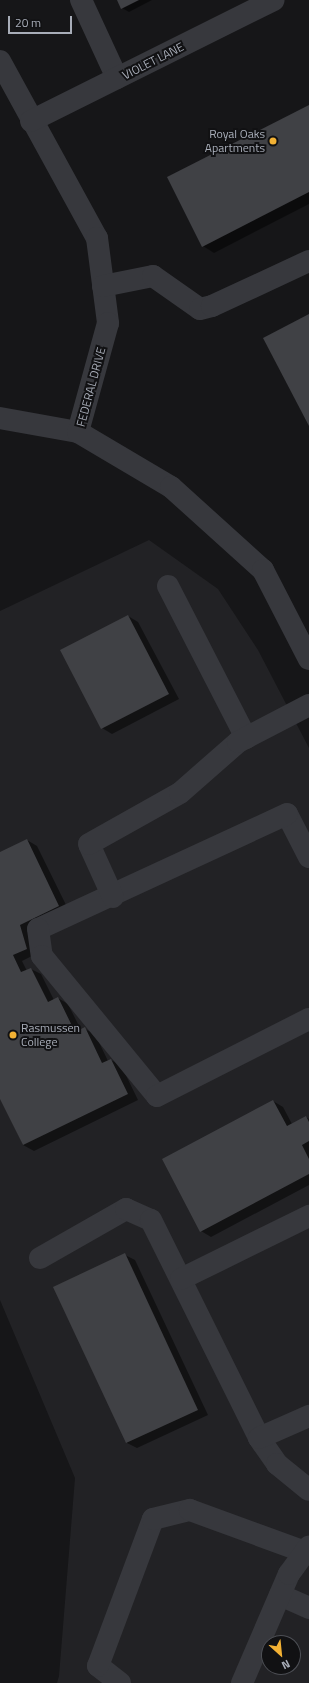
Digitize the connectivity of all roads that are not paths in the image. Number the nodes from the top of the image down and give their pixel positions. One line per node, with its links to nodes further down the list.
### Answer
1 (81, 0): 4 (street)
2 (274, 0): 4 (street, VIOLET LANE)
3 (0, 61): 5 (street, FEDERAL DRIVE)
4 (117, 78): 5 (street, VIOLET LANE)
5 (31, 121): 7 (street, FEDERAL DRIVE)
6 (309, 261): 7 (street)
7 (103, 286): 9 (street, FEDERAL DRIVE)
8 (0, 418): 9 (street)
9 (78, 432): 11 (street, FEDERAL DRIVE)
10 (168, 586): 13 (street)
11 (309, 659)
12 (309, 705): 13 (street)
13 (246, 738): 15 (street)
14 (309, 857): 15 (street)
15 (113, 896): 16 (street)
16 (309, 1019)
17 (309, 1216): 19 (street)
18 (40, 1258): 19 (street)
19 (181, 1279): 21 (street)
20 (309, 1416): 21 (street)
21 (259, 1438): 22 (street)
22 (309, 1490)
23 (307, 1549): 24 (street); 26 (street)
24 (280, 1595): 25 (street); 27 (street)
25 (309, 1608)
26 (120, 1683)
27 (242, 1683)

